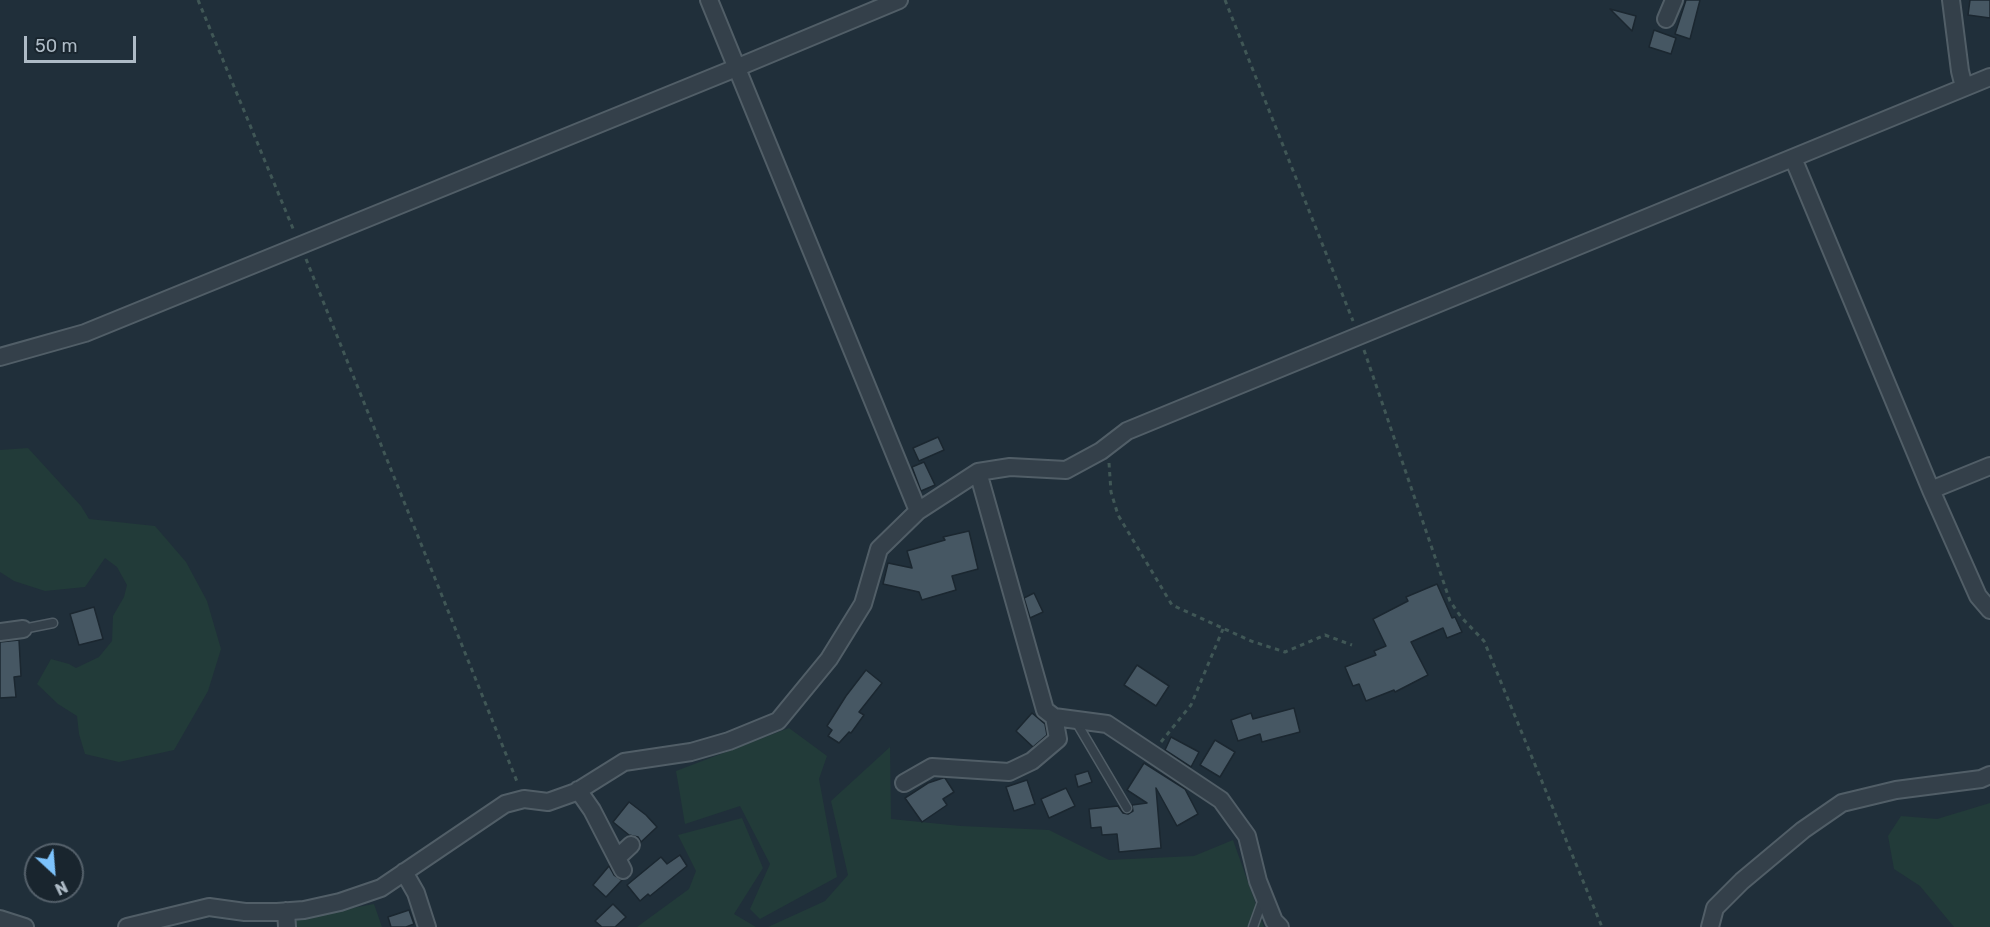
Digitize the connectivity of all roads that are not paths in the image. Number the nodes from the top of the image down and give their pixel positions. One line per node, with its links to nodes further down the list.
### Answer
1 (709, 0): 6 (street)
2 (899, 0): 6 (street)
3 (1674, 0): 5 (street)
4 (1952, 0): 8 (street)
5 (1666, 19)
6 (736, 68): 10 (street); 14 (street)
7 (1990, 77): 8 (street)
8 (1964, 87): 9 (street)
9 (1792, 158): 12 (street); 13 (street)
10 (0, 357)
11 (1990, 466): 13 (street)
12 (978, 472): 14 (street); 19 (street)
13 (1931, 490): 15 (street)
14 (918, 511): 23 (street)
15 (1990, 610)
16 (53, 623): 17 (lane)
17 (23, 629): 18 (street)
18 (0, 632)
19 (1054, 717): 20 (street); 22 (street)
20 (1075, 720): 24 (lane); 27 (street)
21 (1990, 775): 35 (street)
22 (904, 783)
23 (578, 790): 25 (street); 26 (street)
24 (1127, 808)
25 (631, 845)
26 (404, 872): 29 (street); 32 (street)
27 (1264, 896): 33 (lane); 34 (street)
28 (0, 919): 30 (street)
29 (287, 919): 31 (street)
30 (25, 927)
31 (127, 927)
32 (427, 927)
33 (1253, 927)
34 (1280, 927)
35 (1710, 927)

